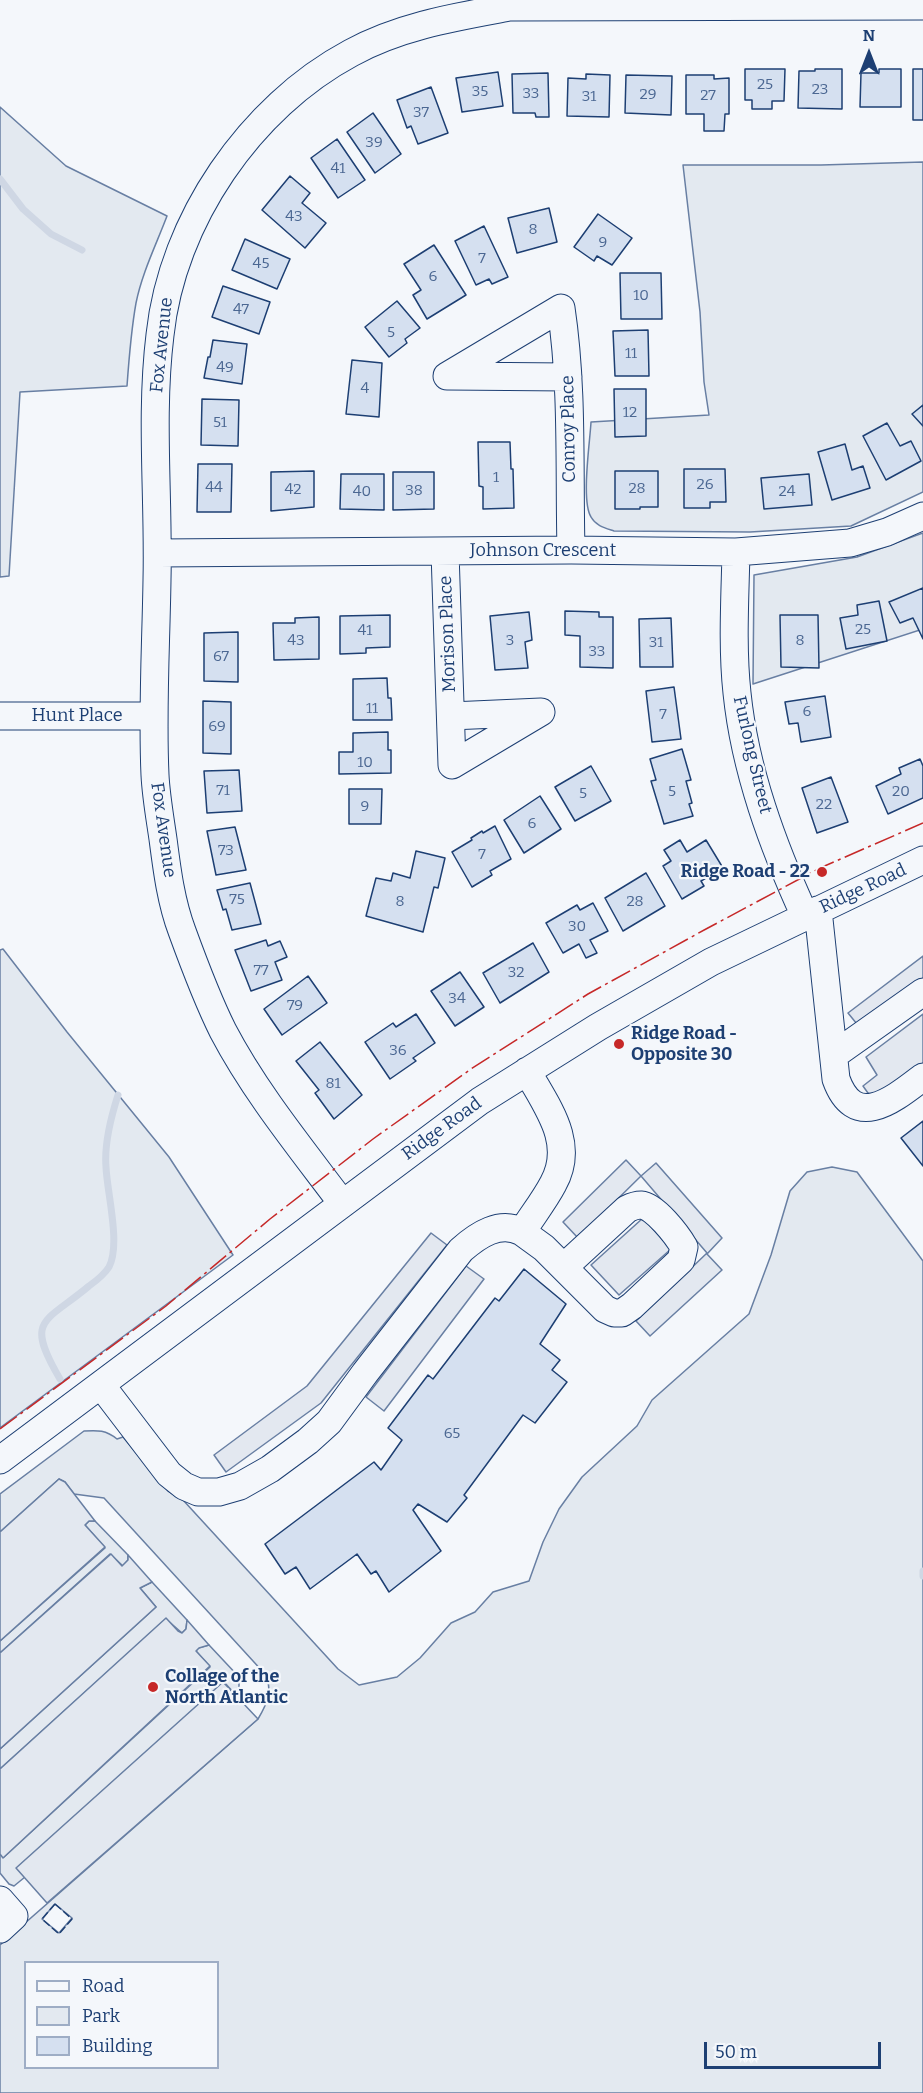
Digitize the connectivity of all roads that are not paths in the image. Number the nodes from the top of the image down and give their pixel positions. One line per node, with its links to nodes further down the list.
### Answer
1 (918, 4): 7 (street, Fox Avenue)
2 (568, 377): 2 (street, Conroy Place); 4 (street, Conroy Place)
3 (923, 516): 6 (street, Johnson Crescent)
4 (571, 550): 5 (street, Johnson Crescent); 6 (street, Johnson Crescent)
5 (445, 552): 7 (street, Johnson Crescent); 10 (street, Morison Place)
6 (736, 552): 12 (street, Furlong Street)
7 (158, 553): 9 (street, Fox Avenue)
8 (0, 716): 9 (street, Hunt Place)
9 (154, 716): 17 (street, Fox Avenue)
10 (451, 716)
11 (923, 860): 12 (street, Ridge Road)
12 (812, 913): 14 (street, Furlong Street); 15 (street, Ridge Road)
13 (923, 992): 14 (street)
14 (834, 1055): 16 (street, Furlong Street)
15 (527, 1071): 17 (street, Ridge Road); 18 (street)
16 (923, 1077)
17 (342, 1203): 20 (street, Ridge Road)
18 (522, 1232): 19 (street); 20 (street)
19 (564, 1267)
20 (101, 1385): 21 (street, Ridge Road)
21 (0, 1460)

